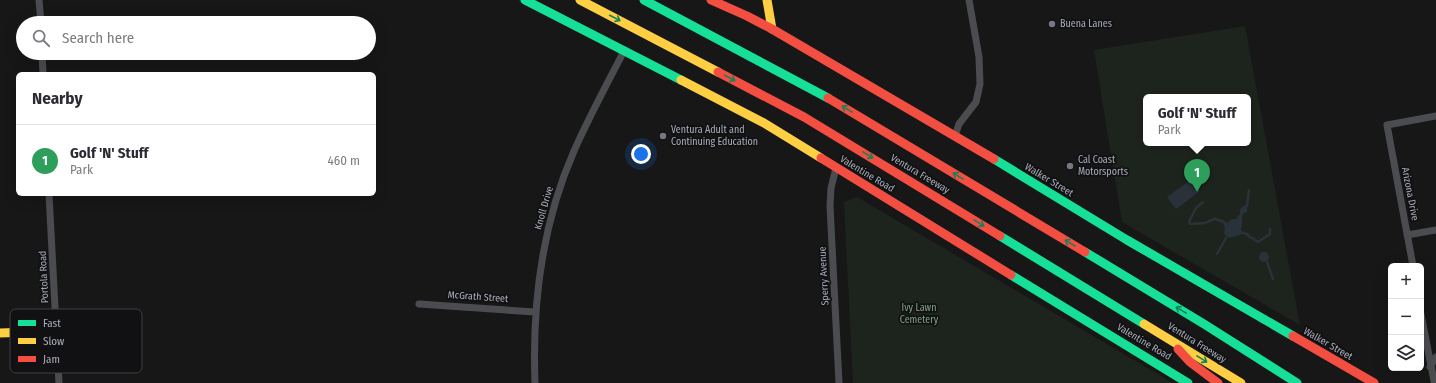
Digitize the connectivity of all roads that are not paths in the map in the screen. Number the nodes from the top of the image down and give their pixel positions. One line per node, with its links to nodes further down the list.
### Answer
1 (39, 0): 8 (street)
2 (525, 0): 10 (main road, Valentine Road)
3 (580, 0): 27 (main road, Ventura Freeway, one-way to 27)
4 (644, 0): 23 (main road, Ventura Freeway, one-way to 4)
5 (711, 0): 9 (main road, Walker Street)
6 (767, 0): 9 (main road)
7 (969, 0): 14 (street)
8 (40, 16)
9 (772, 29): 14 (main road, Walker Street)
10 (624, 51): 15 (main road, Valentine Road); 22 (street, Knoll Drive)
11 (42, 60): 12 (street)
12 (43, 72)
13 (1436, 118): 18 (street, Arizona Drive)
14 (955, 136): 40 (main road, Walker Street)
15 (836, 168): 34 (street, Sperry Avenue); 35 (main road, Valentine Road)
16 (49, 196): 21 (street, Portola Road)
17 (1436, 230): 18 (street)
18 (1407, 235): 19 (street, Arizona Drive)
19 (1412, 263)
20 (419, 304): 22 (street, McGrath Street)
21 (56, 309)
22 (535, 312): 33 (street, Knoll Drive)
23 (1204, 324): 38 (main road, Ventura Freeway); 39 (main road)
24 (10, 332): 26 (main road)
25 (1424, 332): 29 (street)
26 (0, 333)
27 (1169, 338): 36 (main road); 37 (main road, Ventura Freeway, one-way to 37)
28 (1436, 357): 29 (street)
29 (1430, 367): 31 (street)
30 (59, 373): 32 (street, Portola Road)
31 (1436, 381)
32 (59, 383)
33 (535, 383)
34 (839, 383)
35 (1188, 383)
36 (1218, 383)
37 (1240, 383)
38 (1297, 383)
39 (1308, 383)
40 (1374, 383)

